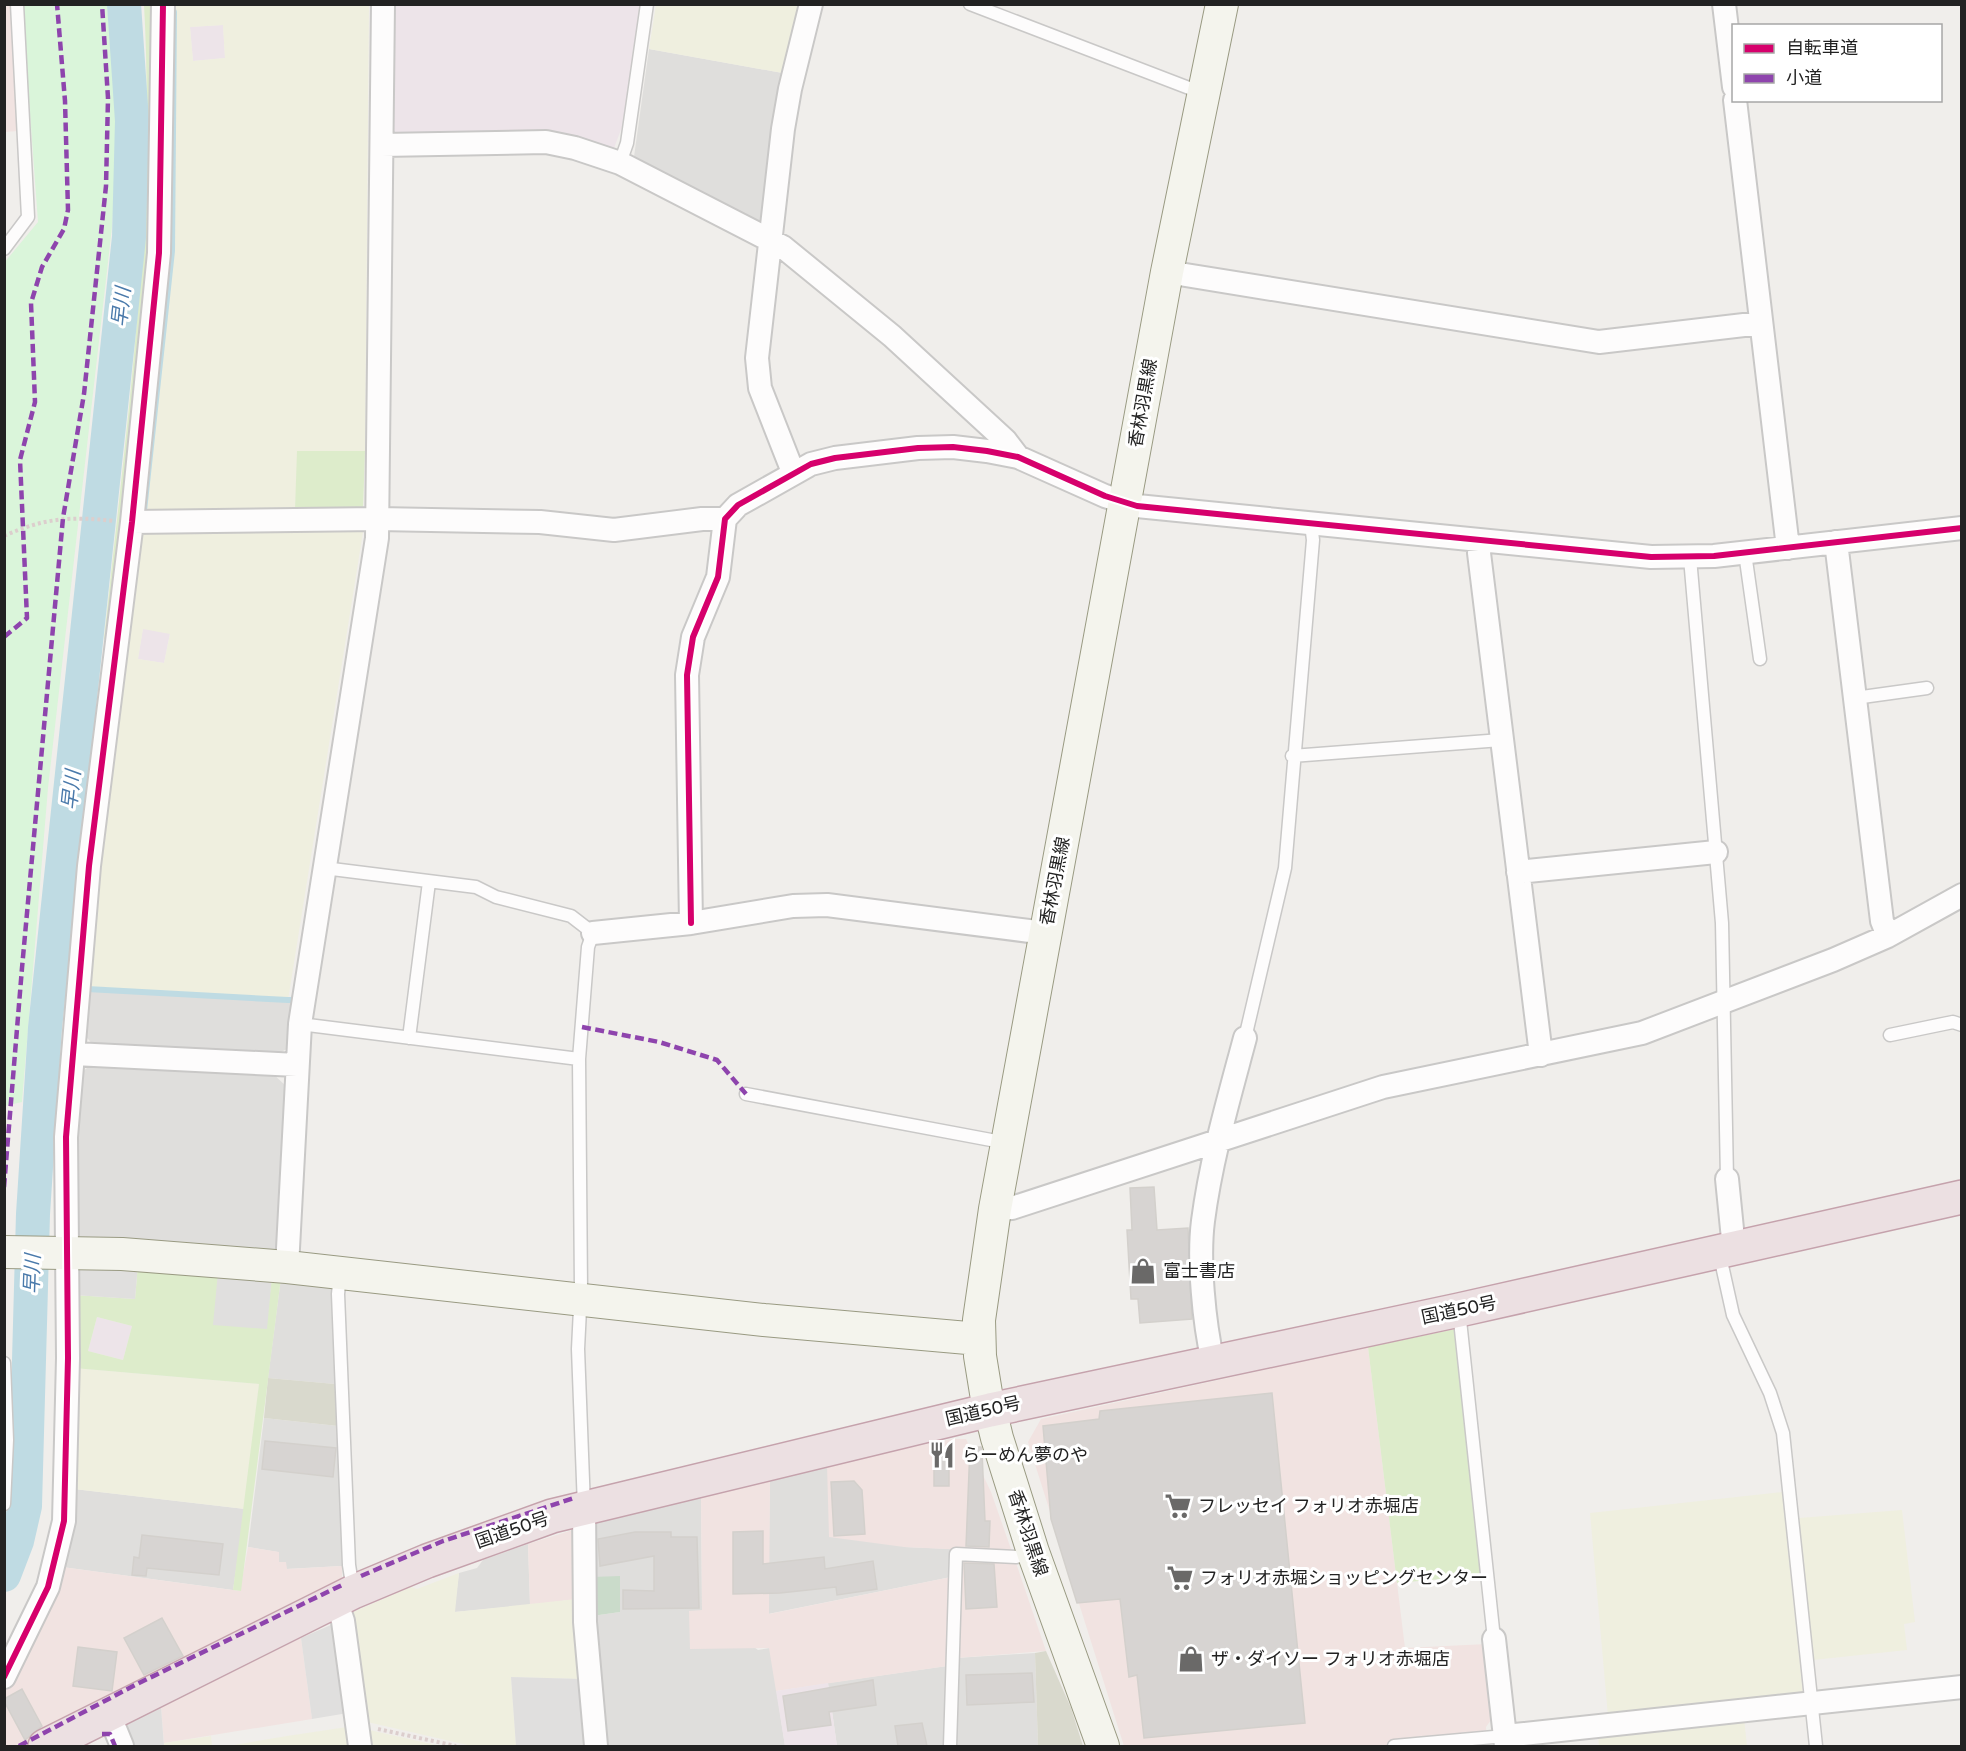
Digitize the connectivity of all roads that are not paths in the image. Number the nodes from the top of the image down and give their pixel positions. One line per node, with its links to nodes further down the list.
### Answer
1 (17, 4): 15 (lane)
2 (163, 4): 23 (street)
3 (383, 4): 12 (street)
4 (647, 4): 13 (lane)
5 (811, 4): 14 (street)
6 (970, 4): 10 (lane)
7 (1222, 4): 10 (main road, 香林羽黒線)
8 (1724, 4): 9 (street)
9 (1732, 70)
10 (1205, 94): 16 (main road, 香林羽黒線)
11 (1735, 102): 17 (street)
12 (382, 146): 13 (street); 21 (street)
13 (620, 163): 14 (street)
14 (770, 240): 18 (street); 19 (street)
15 (4, 249)
16 (1167, 272): 17 (street); 20 (main road, 香林羽黒線)
17 (1761, 323): 28 (street)
18 (1018, 457): 19 (street); 20 (street)
19 (794, 472): 22 (street)
20 (1125, 503): 24 (street); 43 (main road, 香林羽黒線)
21 (378, 519): 22 (street); 23 (street); 37 (street)
22 (725, 519): 41 (street)
23 (124, 521): 51 (street)
24 (1311, 524): 26 (street); 35 (lane)
25 (1962, 528): 27 (street)
26 (1481, 541): 30 (street); 34 (street)
27 (1836, 542): 28 (street); 33 (street)
28 (1788, 548): 29 (street)
29 (1745, 553): 30 (street); 31 (lane)
30 (1690, 558): 36 (lane)
31 (1760, 659)
32 (1927, 688): 33 (lane)
33 (1855, 698): 44 (street)
34 (1501, 740): 35 (lane); 38 (street)
35 (1292, 756): 50 (lane)
36 (1716, 852): 38 (street); 45 (lane)
37 (324, 868): 39 (lane); 46 (street)
38 (1518, 872): 52 (street)
39 (429, 882): 42 (lane); 49 (lane)
40 (1962, 895): 44 (street)
41 (692, 923): 42 (street); 43 (street)
42 (593, 933): 53 (lane)
43 (1045, 933): 57 (main road, 香林羽黒線)
44 (1888, 936): 45 (street)
45 (1722, 1000): 52 (street); 58 (lane)
46 (300, 1024): 49 (lane); 54 (street)
47 (1962, 1025): 48 (lane)
48 (1890, 1035)
49 (409, 1038): 53 (lane)
50 (1245, 1038): 56 (street)
51 (74, 1054): 54 (street); 63 (street)
52 (1541, 1055): 56 (street)
53 (579, 1059): 66 (lane)
54 (297, 1065): 64 (street)
55 (746, 1094): 57 (lane)
56 (1218, 1141): 60 (street); 70 (street)
57 (1007, 1143): 60 (main road, 香林羽黒線)
58 (1727, 1179): 61 (street)
59 (1962, 1197): 61 (highway, 国道50号)
60 (995, 1209): 68 (main road, 香林羽黒線)
61 (1726, 1250): 67 (highway, 国道50号); 79 (lane)
62 (7, 1252): 63 (main road)
63 (62, 1253): 64 (main road); 77 (street)
64 (287, 1267): 65 (main road)
65 (340, 1274): 66 (main road); 75 (lane)
66 (580, 1299): 68 (main road); 73 (lane)
67 (1459, 1310): 70 (highway, 国道50号); 76 (lane)
68 (979, 1339): 71 (main road, 香林羽黒線)
69 (4, 1362): 72 (lane)
70 (1213, 1362): 71 (highway, 国道50号)
71 (990, 1410): 73 (highway, 国道50号); 74 (main road, 香林羽黒線)
72 (4, 1504)
73 (584, 1508): 75 (highway, 国道50号); 85 (street)
74 (1033, 1552): 86 (lane); 87 (main road, 香林羽黒線)
75 (345, 1596): 80 (highway, 国道50号); 84 (street)
76 (1494, 1639): 81 (street)
77 (4, 1677)
78 (1962, 1687): 79 (street)
79 (1811, 1703): 81 (street); 89 (lane)
80 (109, 1713): 82 (highway, 国道50号); 83 (street)
81 (1506, 1741): 88 (lane)
82 (45, 1746)
83 (122, 1746)
84 (360, 1746)
85 (596, 1746)
86 (950, 1746)
87 (1103, 1746)
88 (1394, 1746)
89 (1816, 1746)

